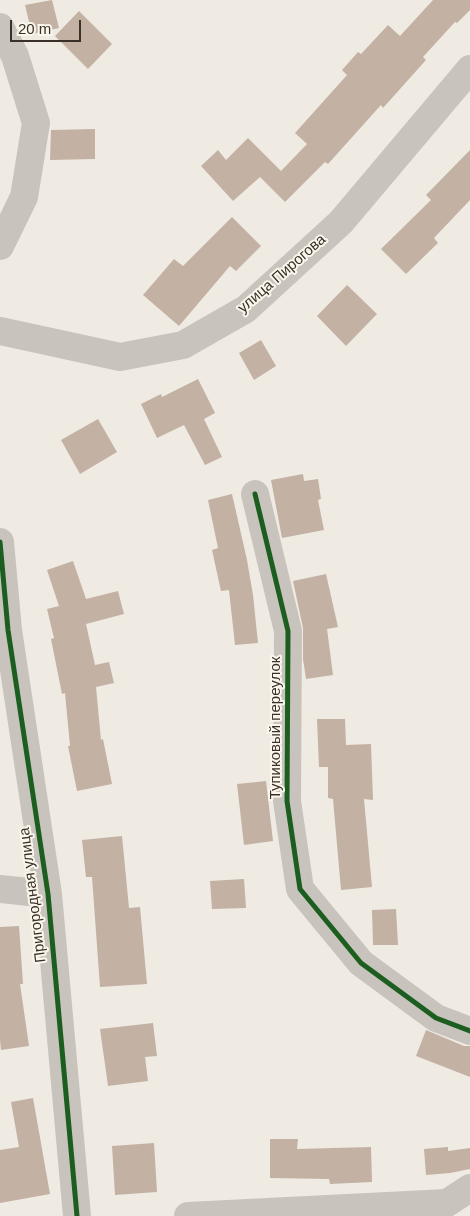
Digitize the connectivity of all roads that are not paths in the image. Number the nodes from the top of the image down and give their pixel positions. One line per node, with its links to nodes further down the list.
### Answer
1 (0, 27): 3 (street)
2 (470, 69): 4 (street, улица Пирогова)
3 (0, 246)
4 (0, 331)
5 (255, 494): 9 (street, Тупиковый переулок)
6 (0, 542): 8 (street, Пригородная улица)
7 (0, 888): 8 (street)
8 (48, 894): 11 (street, Пригородная улица)
9 (470, 1031)
10 (470, 1188): 12 (street)
11 (77, 1216)
12 (188, 1216)

